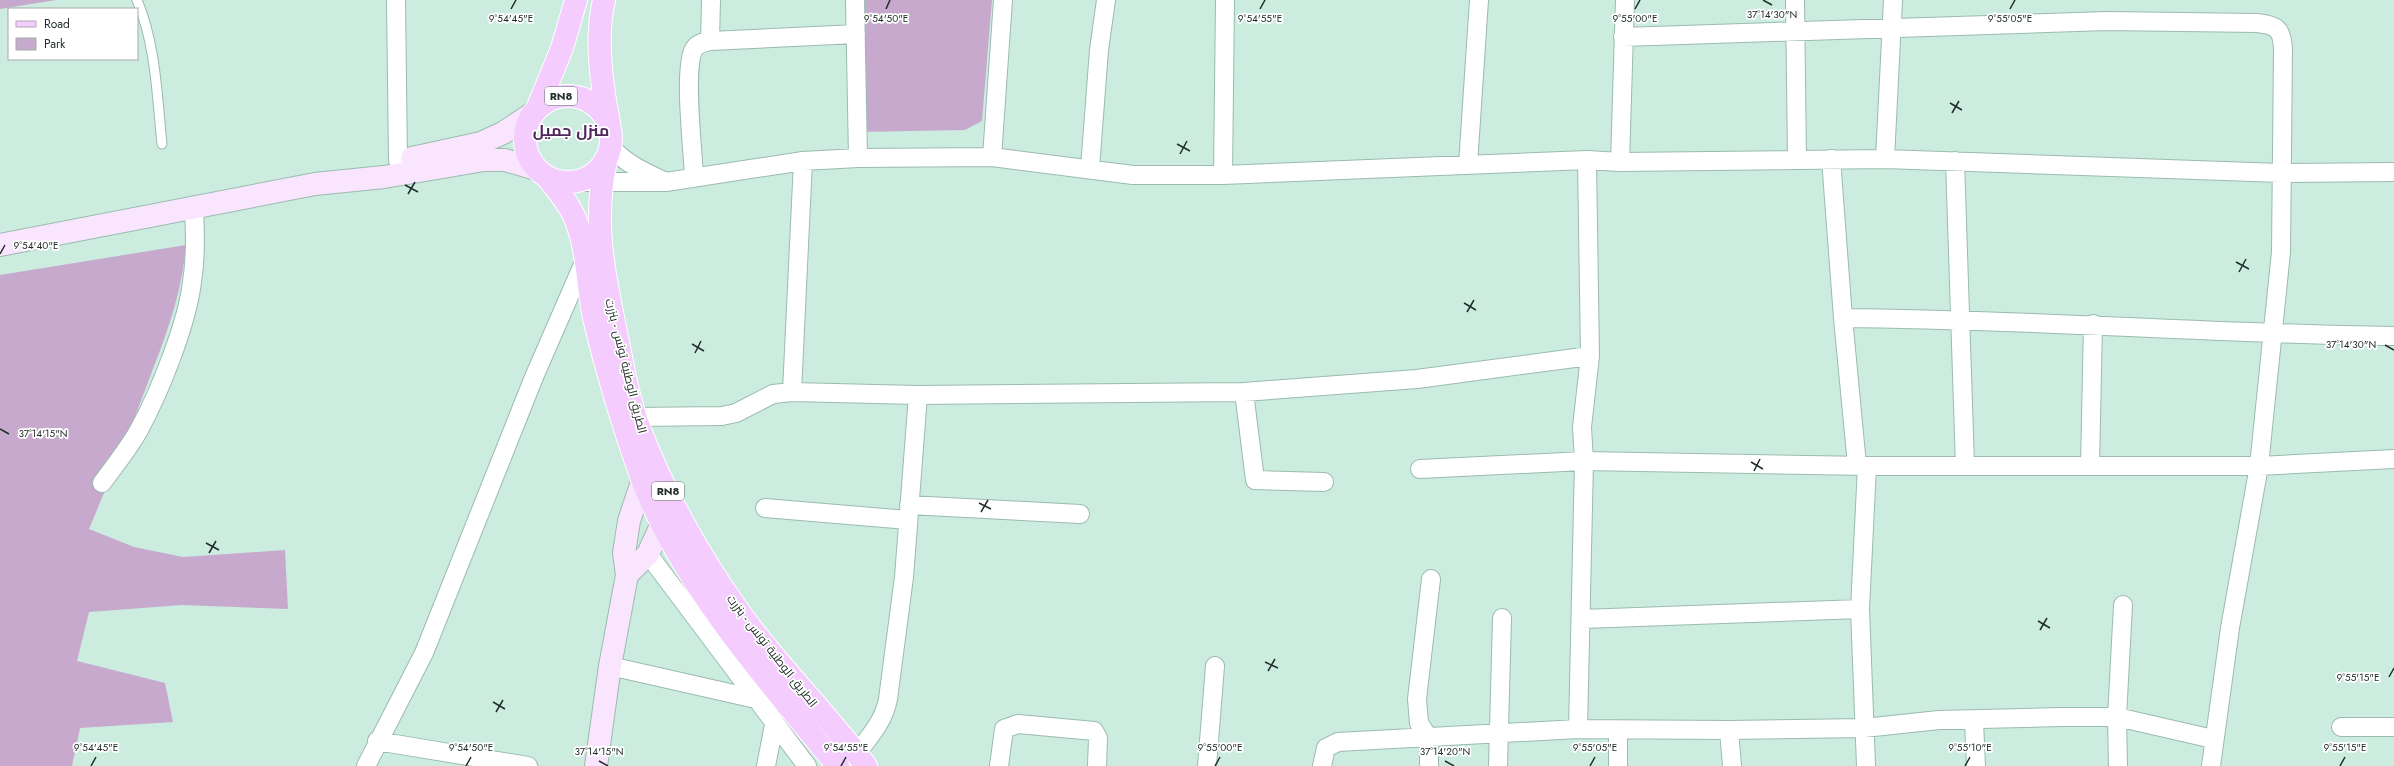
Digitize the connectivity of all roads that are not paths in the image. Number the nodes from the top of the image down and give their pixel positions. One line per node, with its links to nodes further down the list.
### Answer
1 (137, 0): 21 (lane)
2 (396, 0): 29 (street)
3 (576, 0): 19 (main road, RN8)
4 (604, 0): 20 (main road, RN8)
5 (711, 0): 18 (street)
6 (855, 0): 16 (street)
7 (1003, 0): 23 (street)
8 (1106, 0): 34 (street)
9 (1226, 0): 38 (street)
10 (1479, 0): 33 (street)
11 (1625, 0): 17 (street)
12 (1795, 0): 15 (street)
13 (1893, 0): 14 (street)
14 (1891, 29): 15 (street); 27 (street); 37 (street)
15 (1795, 30): 17 (street); 25 (street)
16 (856, 34): 18 (street); 24 (street)
17 (1623, 37): 32 (street)
18 (710, 41): 39 (street)
19 (536, 110): 20 (main road, RN8); 29 (street); 36 (main road, RN8)
20 (609, 123): 22 (main road, RN8)
21 (162, 144)
22 (609, 154): 40 (main road); 41 (main road, الطريق الوطنية تونس - بنزرت / RN8); 42 (street)
23 (992, 157): 24 (street); 34 (street)
24 (858, 158): 30 (street)
25 (1797, 159): 26 (street); 32 (street)
26 (1831, 159): 27 (street); 47 (street)
27 (1885, 159): 31 (street)
28 (1587, 160): 32 (street); 33 (street); 52 (street)
29 (398, 161): 43 (street)
30 (803, 161): 39 (street); 53 (street)
31 (1954, 161): 37 (street); 48 (street)
32 (1620, 162)
33 (1468, 165): 38 (street)
34 (1090, 168): 38 (street)
35 (2394, 172): 37 (street)
36 (542, 173): 40 (main road); 43 (street); 46 (main road, الطريق الوطنية تونس - بنزرت / RN8)
37 (2281, 173): 50 (street)
38 (1222, 175)
39 (694, 177): 42 (street)
40 (576, 182): 41 (street)
41 (602, 182): 42 (street); 56 (main road, الطريق الوطنية تونس - بنزرت / RN8)
42 (666, 182)
43 (315, 184): 44 (street)
44 (194, 206): 45 (street); 67 (street)
45 (0, 245)
46 (585, 260): 65 (main road, الطريق الوطنية تونس - بنزرت / RN8); 95 (street)
47 (1843, 318): 48 (street); 60 (street)
48 (1960, 319): 49 (street); 61 (street)
49 (2092, 324): 50 (street); 62 (street)
50 (2272, 334): 51 (street); 63 (street)
51 (2394, 336)
52 (1590, 356): 54 (street); 59 (street)
53 (792, 392): 55 (street); 56 (street)
54 (1244, 392): 55 (street); 66 (street)
55 (918, 395): 70 (street)
56 (636, 417): 57 (main road, الطريق الوطنية تونس - بنزرت / RN8)
57 (652, 455): 65 (street); 68 (main road, الطريق الوطنية تونس - بنزرت / RN8)
58 (2394, 458): 63 (street)
59 (1584, 462): 60 (street); 64 (street); 79 (street)
60 (1862, 466): 61 (street); 77 (street)
61 (1965, 466): 62 (street)
62 (2090, 466): 63 (street)
63 (2259, 466): 94 (street)
64 (1420, 469)
65 (642, 479): 72 (main road, الطريق الوطنية تونس - بنزرت / RN8); 74 (street)
66 (1324, 482)
67 (102, 483)
68 (672, 501): 72 (street); 96 (main road, الطريق الوطنية تونس - بنزرت / RN8)
69 (765, 508): 70 (street)
70 (908, 512): 71 (street); 96 (street)
71 (1080, 514)
72 (661, 525): 73 (street); 102 (main road, الطريق الوطنية تونس - بنزرت / RN8)
73 (648, 554): 74 (street); 82 (street)
74 (626, 575): 80 (street)
75 (1431, 579): 93 (street)
76 (2123, 605): 83 (street)
77 (1860, 609): 79 (street); 88 (street)
78 (1502, 618): 92 (street)
79 (1582, 619): 89 (street)
80 (610, 666): 82 (street); 97 (street)
81 (1215, 666): 105 (street)
82 (756, 699): 85 (street)
83 (2116, 718): 84 (street); 94 (street); 113 (street)
84 (1974, 720): 88 (street); 112 (street)
85 (774, 725): 100 (street); 101 (street)
86 (2341, 727): 87 (street)
87 (2394, 727)
88 (1864, 728): 91 (street); 111 (street)
89 (1578, 729): 90 (street); 92 (street)
90 (1618, 730): 91 (street); 109 (street)
91 (1729, 730): 110 (street)
92 (1497, 733): 93 (street); 108 (street)
93 (1428, 738): 106 (street); 107 (street)
94 (2213, 740): 114 (street)
95 (377, 741): 98 (street); 99 (street)
96 (862, 760)
97 (599, 765)
98 (366, 766)
99 (528, 766)
100 (766, 766)
101 (807, 766)
102 (838, 766)
103 (999, 766): 104 (street)
104 (1097, 766)
105 (1207, 766)
106 (1322, 766)
107 (1429, 766)
108 (1498, 766)
109 (1618, 766)
110 (1732, 766)
111 (1866, 766)
112 (1976, 766)
113 (2118, 766)
114 (2210, 766)

